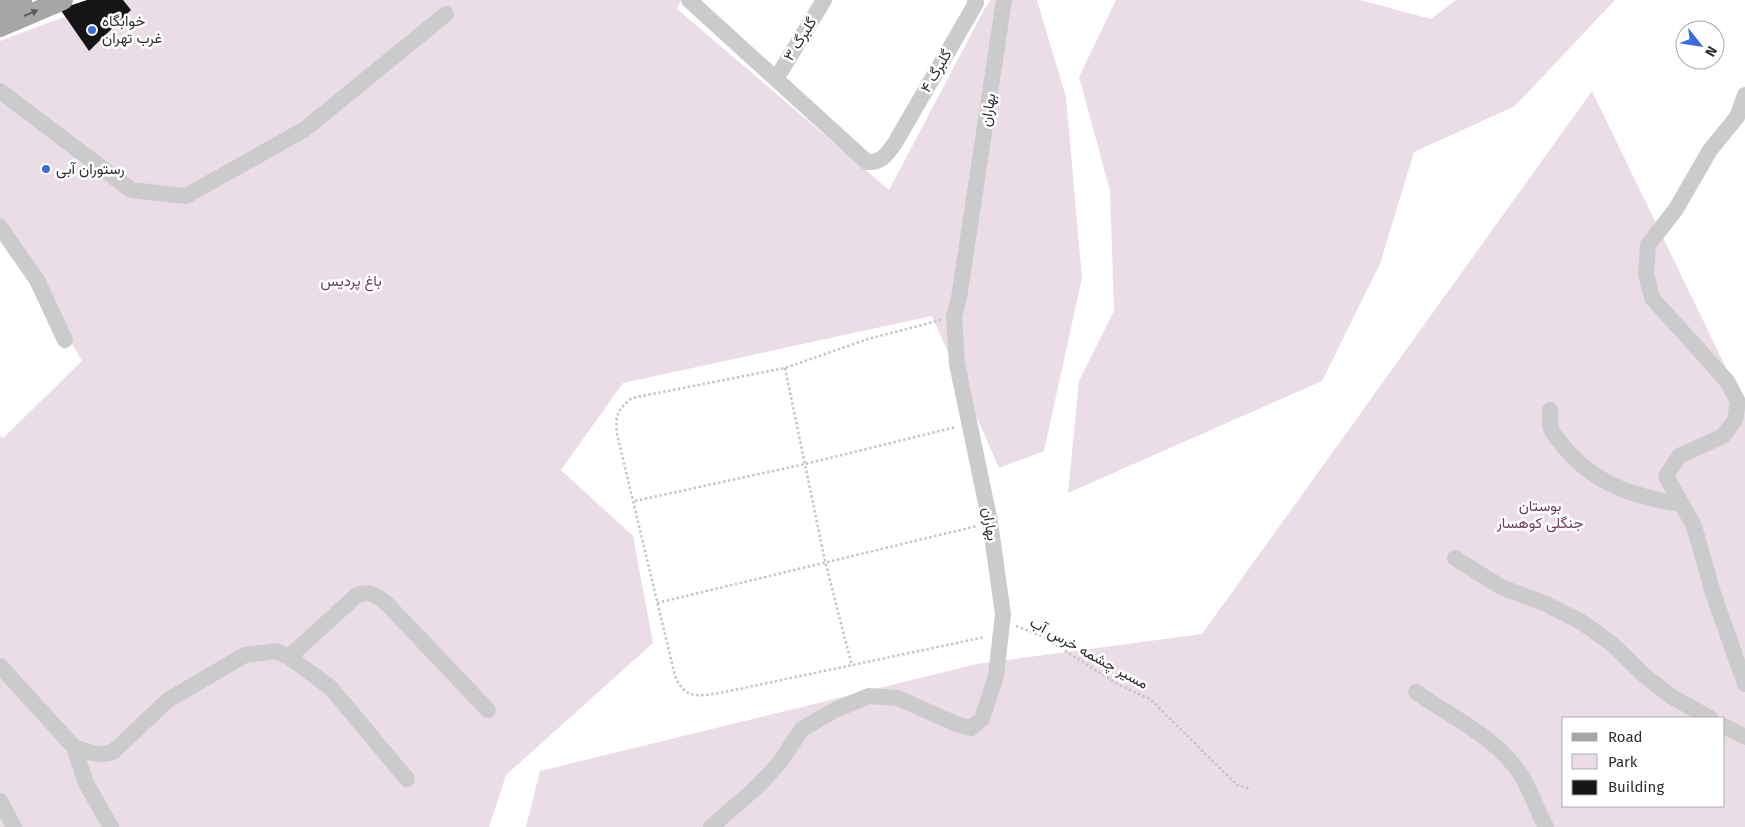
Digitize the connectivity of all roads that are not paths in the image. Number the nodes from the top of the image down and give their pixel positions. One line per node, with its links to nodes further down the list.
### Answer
1 (22, 0): 7 (main road)
2 (63, 0): 9 (main road, one-way to 2)
3 (689, 0): 10 (street)
4 (824, 0): 10 (street, گلبرگ ۳)
5 (975, 0): 10 (street, گلبرگ ۴)
6 (1004, 0): 31 (street, بهاران)
7 (0, 8)
8 (446, 14): 11 (street)
9 (0, 27)
10 (776, 79)
11 (0, 91)
12 (1745, 95): 16 (street)
13 (0, 227): 14 (street)
14 (65, 340)
15 (1550, 410): 16 (street)
16 (1680, 504): 20 (street)
17 (1455, 558): 23 (street)
18 (289, 657): 22 (street); 26 (street); 27 (street)
19 (0, 666): 26 (street)
20 (1745, 684)
21 (1416, 692): 32 (street)
22 (488, 710)
23 (1708, 717)
24 (1725, 727): 25 (street)
25 (1745, 737)
26 (74, 747): 30 (street)
27 (407, 779)
28 (0, 801): 29 (street)
29 (14, 827)
30 (111, 827)
31 (711, 827)
32 (1546, 827)

